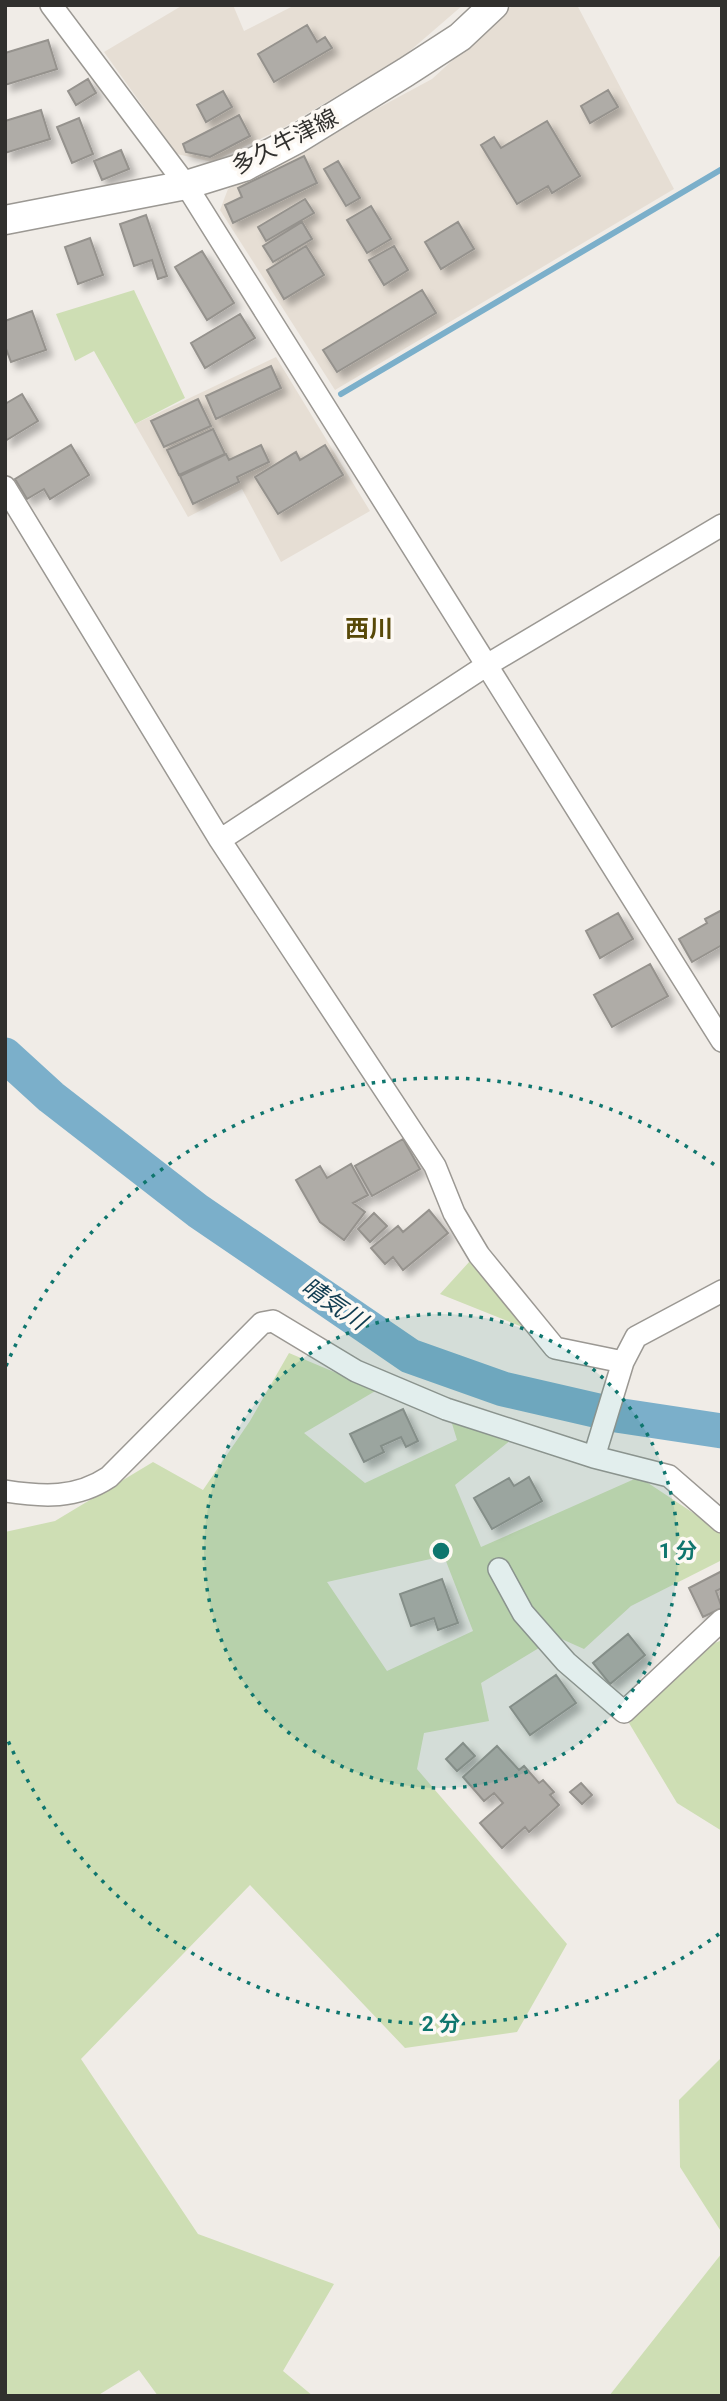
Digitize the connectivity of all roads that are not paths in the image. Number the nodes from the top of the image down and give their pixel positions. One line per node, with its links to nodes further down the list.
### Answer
1 (51, 5): 3 (street)
2 (494, 5): 3 (main road, 多久牛津線)
3 (186, 185): 4 (main road, 多久牛津線); 7 (street)
4 (5, 220)
5 (5, 487): 8 (street)
6 (722, 525): 7 (street)
7 (486, 665): 8 (street); 9 (street)
8 (220, 840): 11 (street)
9 (722, 1041)
10 (722, 1291): 11 (street)
11 (623, 1362): 12 (street)
12 (594, 1457): 13 (street); 14 (street)
13 (5, 1491)
14 (722, 1522)
15 (499, 1569): 16 (street)
16 (722, 1620)

